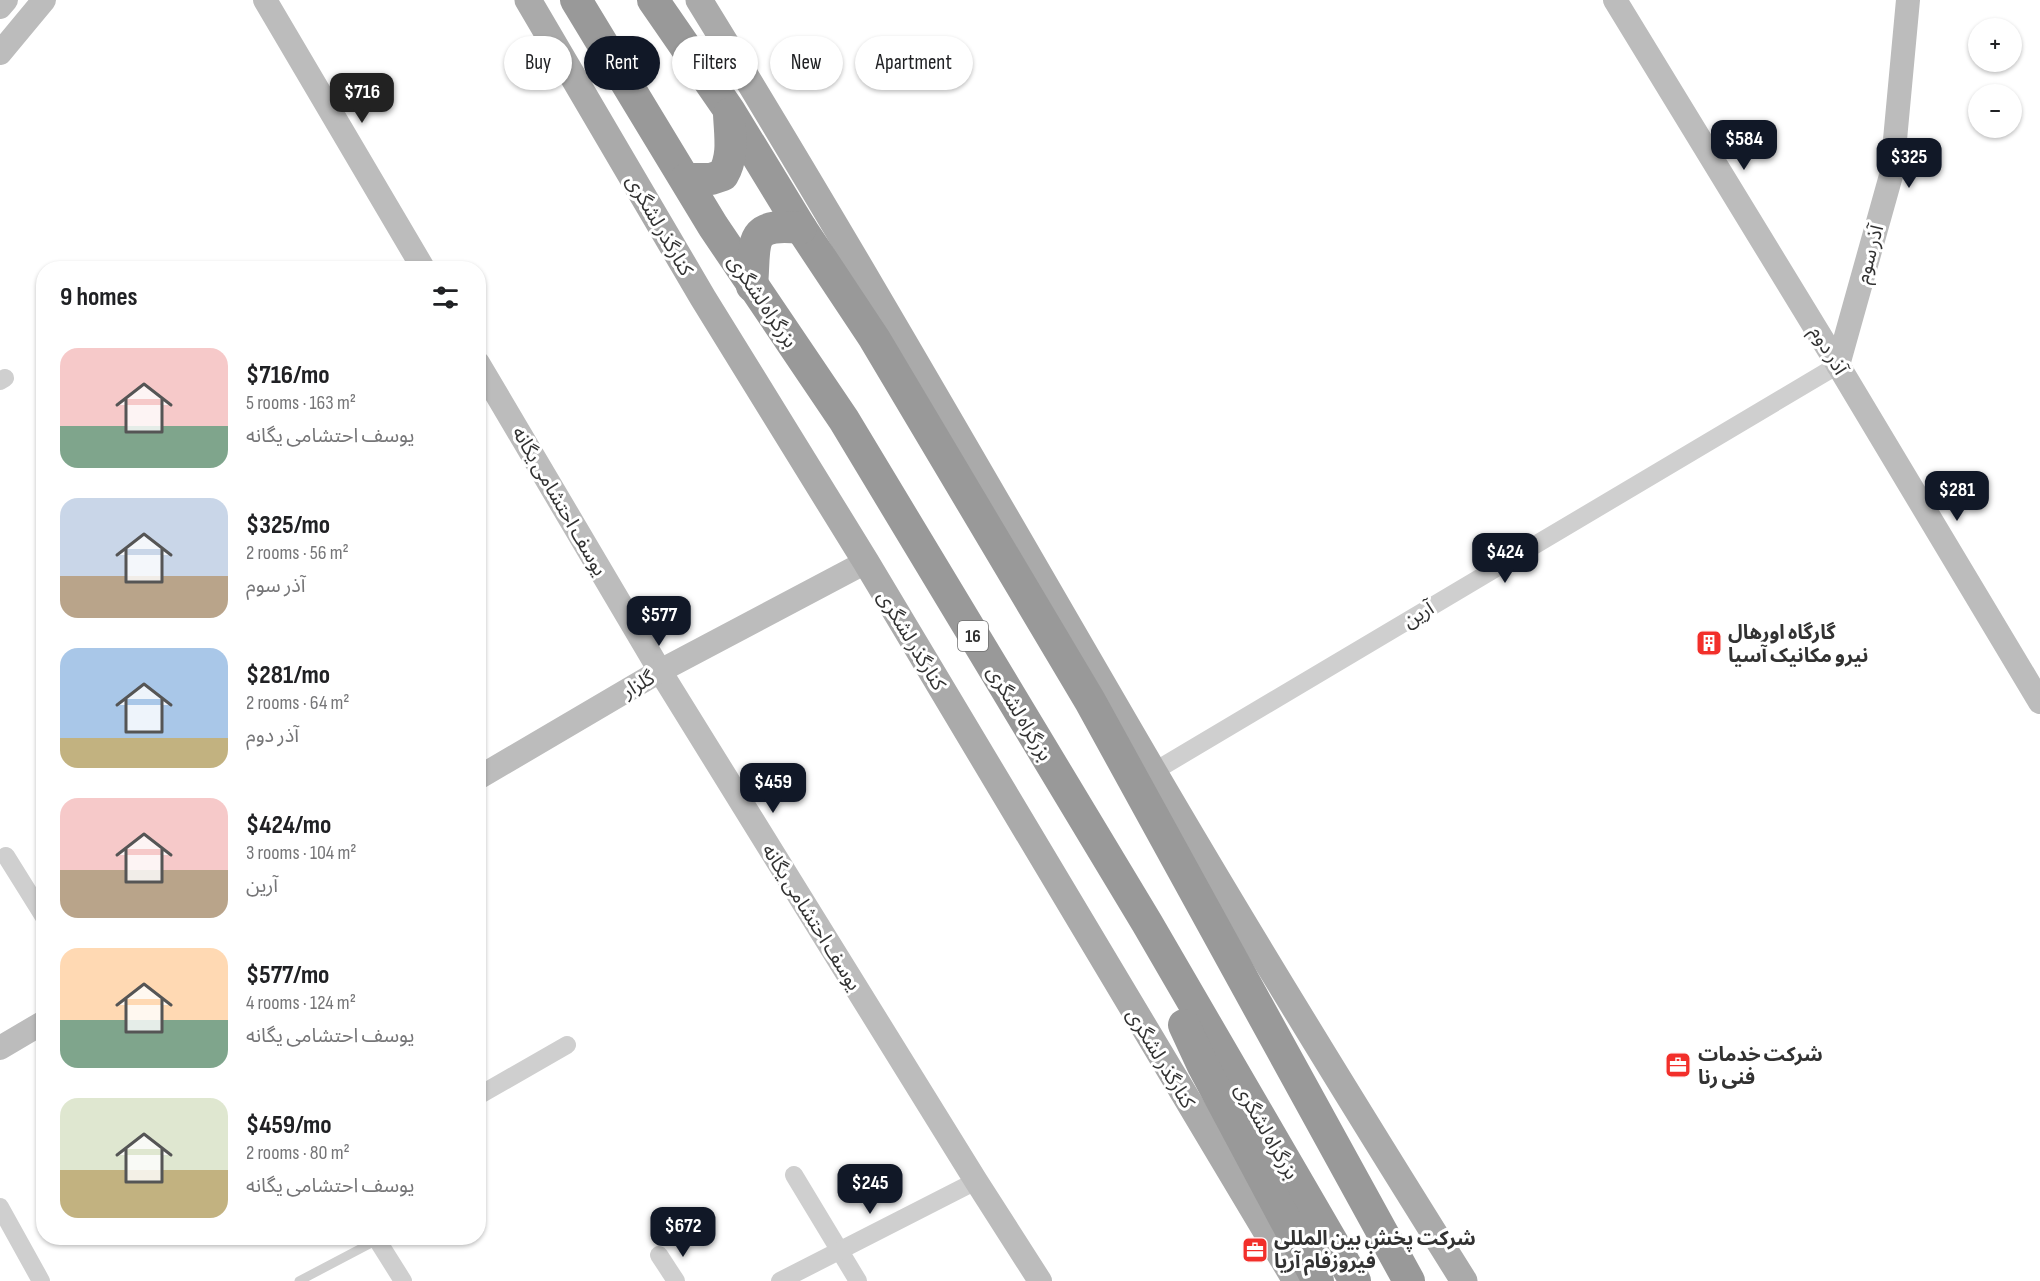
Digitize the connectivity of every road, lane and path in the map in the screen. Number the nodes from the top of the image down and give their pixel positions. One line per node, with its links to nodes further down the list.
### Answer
1 (6, 0): 10 (street)
2 (44, 0): 11 (street)
3 (265, 0): 15 (street)
4 (528, 0): 19 (main road, کنارگذر لشگری)
5 (576, 0): 13 (highway, بزرگراه لشگری / 16)
6 (653, 0): 12 (highway)
7 (699, 0): 22 (main road)
8 (1615, 0): 17 (street, آذر دوم)
9 (1908, 0): 17 (street, آذر سوم)
10 (0, 7)
11 (0, 53)
12 (729, 110): 13 (highway); 14 (highway)
13 (686, 179): 16 (highway, بزرگراه لشگری / 16)
14 (801, 228): 16 (highway); 48 (highway)
15 (419, 261)
16 (752, 286): 26 (highway, بزرگراه لشگری / 16)
17 (1838, 365): 21 (street, آذر دوم); 22 (street, آرین)
18 (486, 377): 20 (street, یوسف احتشامی یگانه)
19 (866, 562): 20 (street, گلزار); 45 (main road, کنارگذر لشگری)
20 (660, 671): 23 (street, گلزار); 32 (street, یوسف احتشامی یگانه)
21 (2040, 702)
22 (1153, 772): 49 (main road)
23 (486, 773)
24 (6, 856): 25 (street)
25 (36, 904)
26 (1147, 923): 46 (highway); 47 (highway, بزرگراه لشگری / 16)
27 (36, 1027): 29 (street)
28 (567, 1045): 30 (street)
29 (0, 1048)
30 (486, 1091)
31 (794, 1175): 36 (street)
32 (976, 1180): 36 (street); 44 (street, یوسف احتشامی یگانه)
33 (0, 1207): 38 (street)
34 (366, 1245): 39 (lane)
35 (381, 1245): 40 (street)
36 (840, 1250): 42 (street); 43 (street)
37 (659, 1255): 41 (street)
38 (41, 1281)
39 (299, 1281)
40 (403, 1281)
41 (676, 1281)
42 (780, 1281)
43 (858, 1281)
44 (1040, 1281)
45 (1296, 1281)
46 (1318, 1281)
47 (1355, 1281)
48 (1409, 1281)
49 (1464, 1281)

